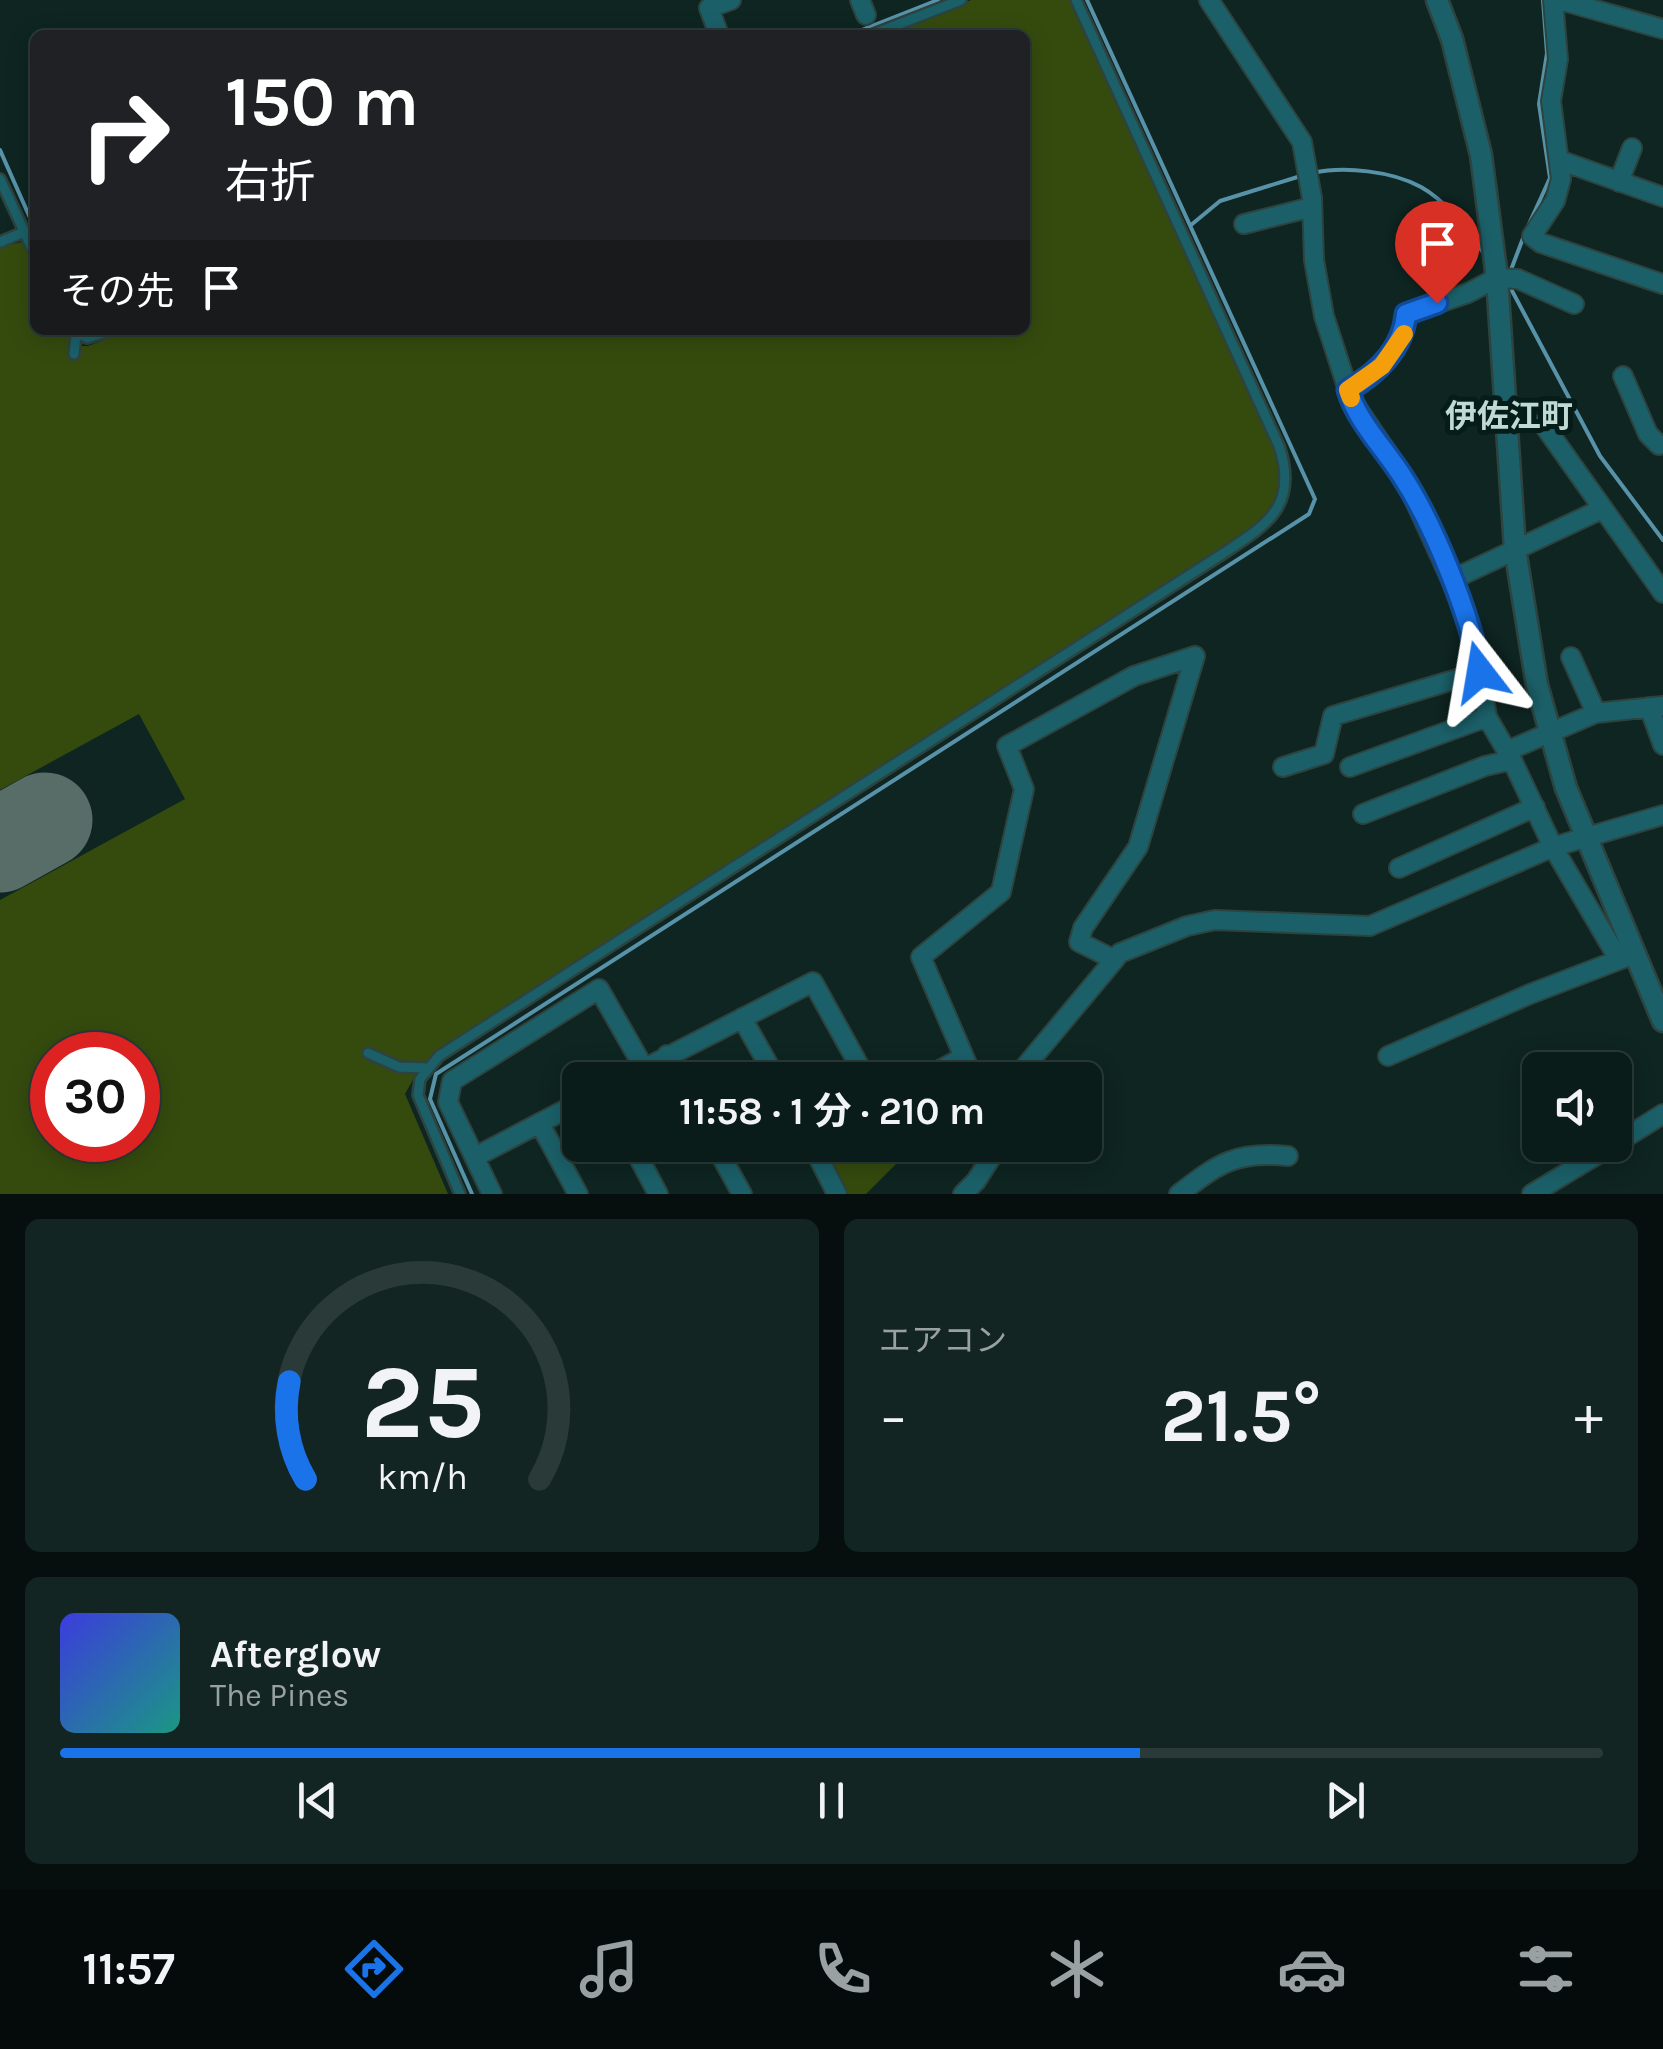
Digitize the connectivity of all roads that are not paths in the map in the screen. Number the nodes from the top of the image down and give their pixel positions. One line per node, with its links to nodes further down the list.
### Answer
1 (732, 0): 8 (street)
2 (960, 0): 9 (lane)
3 (1076, 0): 66 (lane)
4 (1209, 0): 15 (street)
5 (1437, 0): 20 (street)
6 (1556, 0): 7 (street); 11 (street)
7 (1663, 29)
8 (717, 30)
9 (884, 30)
10 (1632, 148): 13 (street)
11 (1558, 160): 13 (street); 21 (street)
12 (0, 178): 17 (lane)
13 (1619, 182): 14 (street)
14 (1663, 197)
15 (1312, 207): 16 (street); 26 (street)
16 (1244, 224)
17 (24, 232): 18 (lane); 19 (lane)
18 (0, 242)
19 (30, 245)
20 (1497, 278): 22 (street); 26 (street); 30 (street)
21 (1663, 284)
22 (1574, 304)
23 (74, 335): 24 (lane)
24 (74, 354)
25 (1623, 376): 28 (street)
26 (1348, 390): 31 (street)
27 (1542, 424): 29 (street)
28 (1662, 446)
29 (1602, 509): 30 (street); 32 (street)
30 (1515, 549): 31 (street); 38 (street)
31 (1451, 580): 34 (street)
32 (1663, 593)
33 (1571, 656): 36 (street)
34 (1480, 672): 37 (street); 42 (street)
35 (1656, 706): 36 (street); 39 (street)
36 (1596, 713): 38 (street)
37 (1487, 717): 40 (street); 41 (street)
38 (1550, 733): 40 (street); 46 (street)
39 (1663, 745)
40 (1510, 755): 43 (street); 44 (street)
41 (1350, 767)
42 (1283, 768)
43 (1535, 807): 47 (street); 48 (street)
44 (1363, 814)
45 (1663, 814): 46 (street)
46 (1586, 838): 47 (street); 49 (street)
47 (1553, 847): 49 (street); 50 (street)
48 (1399, 868)
49 (1626, 956): 51 (street); 56 (street)
50 (1113, 960): 57 (street); 65 (street)
51 (1657, 990): 53 (street)
52 (742, 1018): 55 (street); 61 (street); 62 (street)
53 (1663, 1021)
54 (368, 1053): 66 (lane)
55 (667, 1055): 59 (street); 60 (street)
56 (1388, 1056)
57 (964, 1057): 63 (street); 64 (street)
58 (641, 1062): 72 (street)
59 (655, 1062)
60 (671, 1062)
61 (766, 1062)
62 (857, 1062)
63 (955, 1062)
64 (966, 1062)
65 (1029, 1062)
66 (427, 1068): 79 (lane)
67 (562, 1112): 69 (street)
68 (1663, 1114): 70 (street)
69 (540, 1124): 72 (street); 81 (street)
70 (1632, 1133)
71 (1288, 1156): 85 (street)
72 (476, 1157): 80 (street)
73 (641, 1162): 82 (street)
74 (724, 1162): 83 (street)
75 (821, 1162): 84 (street)
76 (990, 1162): 78 (street)
77 (1584, 1162): 86 (street)
78 (974, 1190)
79 (460, 1194)
80 (492, 1194)
81 (578, 1194)
82 (658, 1194)
83 (742, 1194)
84 (837, 1194)
85 (1179, 1194)
86 (1532, 1194)

